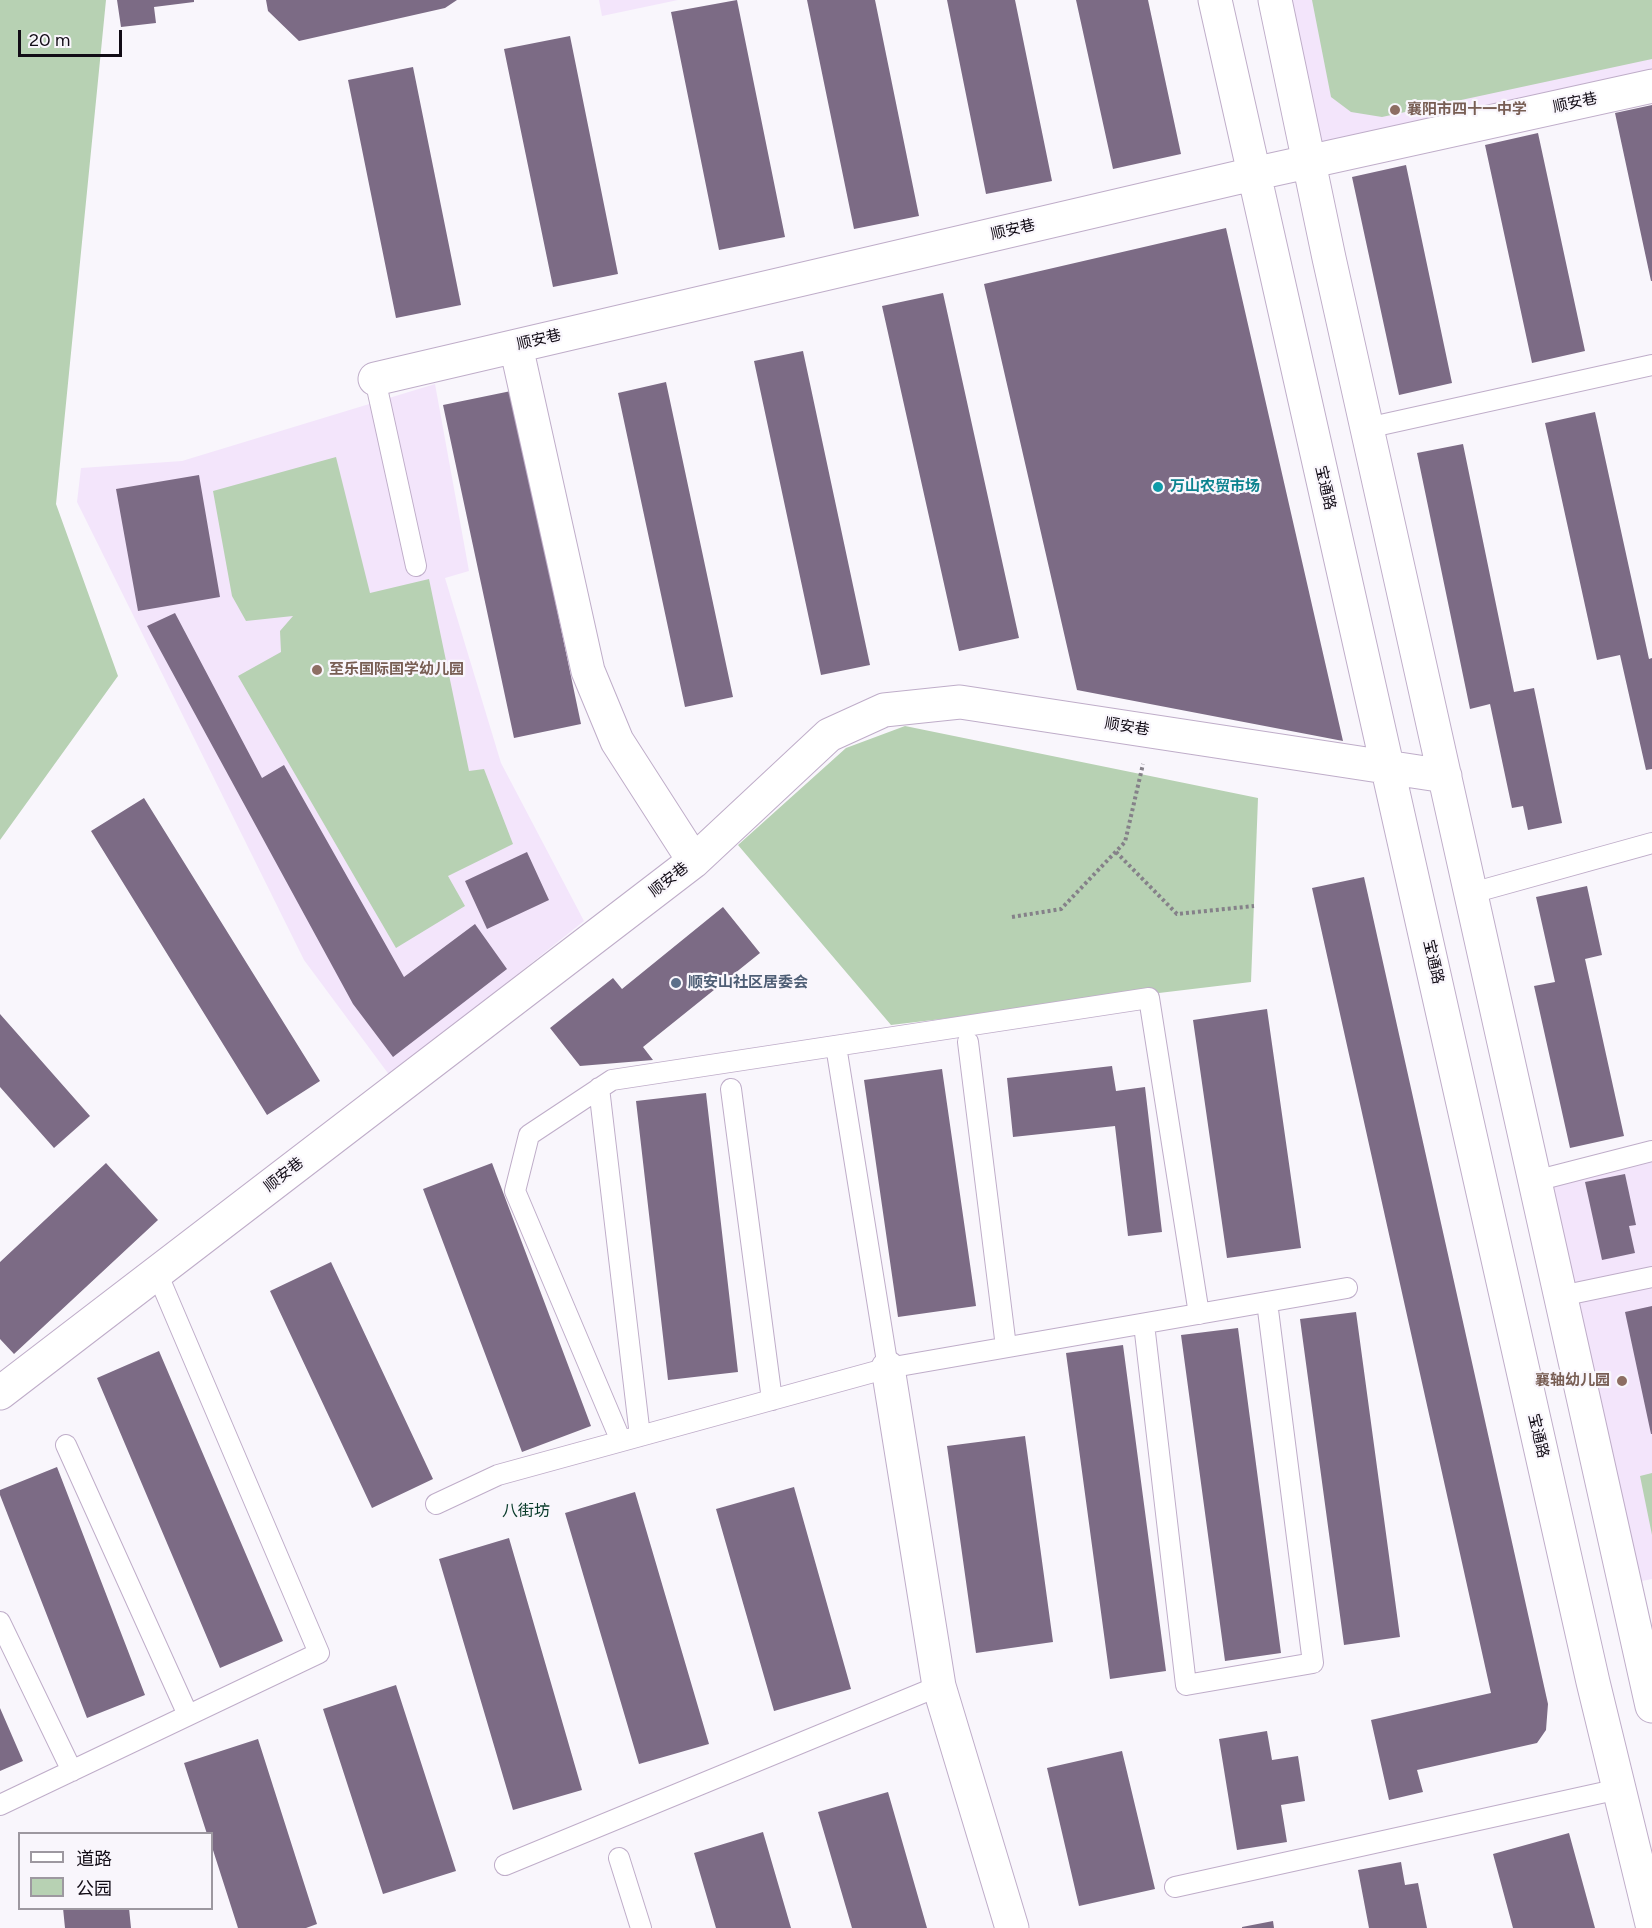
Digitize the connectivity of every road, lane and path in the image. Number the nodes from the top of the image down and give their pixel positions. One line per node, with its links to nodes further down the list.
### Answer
1 (1215, 0): 5 (street, 宝通路)
2 (1275, 0): 4 (street)
3 (1652, 86): 4 (street, 顺安巷)
4 (1308, 161): 5 (street, 顺安巷); 9 (street)
5 (1253, 174): 6 (street, 顺安巷); 12 (street, 宝通路)
6 (516, 346): 8 (street, 顺安巷); 16 (street)
7 (1652, 365): 9 (lane)
8 (375, 379): 10 (lane)
9 (1367, 428): 13 (street)
10 (416, 566)
11 (1150, 731): 12 (street, 顺安巷); 15 (path); 16 (street, 顺安巷)
12 (1389, 768): 13 (street, 顺安巷); 46 (street, 宝通路)
13 (1445, 776): 17 (street)
14 (1652, 843): 17 (lane)
15 (1116, 852): 18 (path); 19 (path)
16 (694, 861): 26 (street, 顺安巷)
17 (1472, 893): 25 (street)
18 (1254, 906)
19 (1012, 917)
20 (968, 1042): 33 (lane)
21 (836, 1046): 22 (lane); 31 (lane); 34 (lane)
22 (599, 1088): 37 (lane); 37 (lane)
23 (730, 1089): 36 (lane)
24 (1652, 1150): 25 (lane)
25 (1535, 1181): 29 (street)
26 (157, 1273): 35 (street, 顺安巷); 44 (lane)
27 (1652, 1277): 29 (lane)
28 (1347, 1288): 30 (lane)
29 (1561, 1296): 40 (street)
30 (1267, 1302): 31 (lane); 32 (lane)
31 (1199, 1314): 32 (lane)
32 (1144, 1323): 33 (lane)
33 (1006, 1347): 34 (lane)
34 (888, 1368): 36 (lane); 42 (street)
35 (0, 1393)
36 (772, 1400): 37 (lane)
37 (630, 1439): 39 (lane)
38 (66, 1445): 44 (lane)
39 (436, 1504)
40 (1639, 1591): 43 (street)
41 (0, 1622): 45 (lane)
42 (939, 1686): 49 (lane); 53 (street)
43 (1652, 1706)
44 (188, 1715): 45 (lane)
45 (72, 1771): 47 (lane)
46 (1619, 1789): 50 (lane); 51 (street, 宝通路)
47 (0, 1805)
48 (619, 1858): 52 (lane)
49 (505, 1865)
50 (1175, 1887)
51 (1652, 1924)
52 (641, 1928)
53 (1012, 1928)

